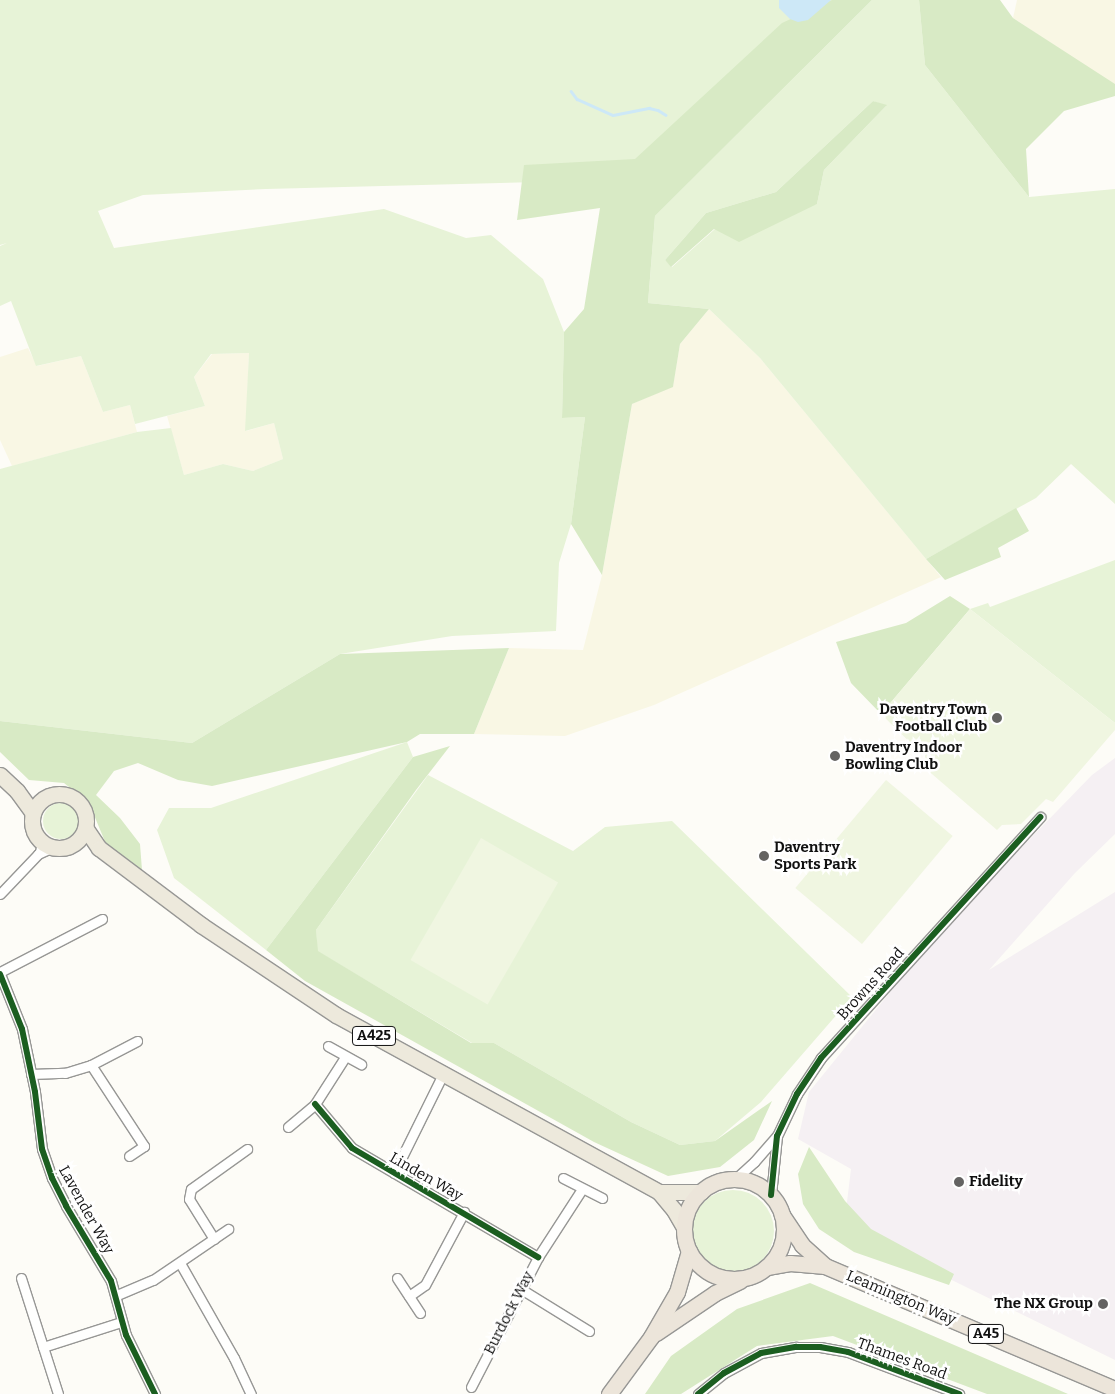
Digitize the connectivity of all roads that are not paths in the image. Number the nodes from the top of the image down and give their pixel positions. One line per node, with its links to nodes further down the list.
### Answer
1 (0, 775): 2 (main road)
2 (18, 791): 3 (main road); 4 (main road)
3 (44, 798): 4 (main road); 6 (main road)
4 (33, 814): 8 (main road)
5 (1040, 817): 24 (street, Browns Road)
6 (86, 829): 7 (main road); 9 (main road, A425)
7 (76, 843): 8 (main road); 9 (main road, A425)
8 (47, 844): 10 (street)
9 (99, 848): 21 (main road, A425)
10 (0, 894)
11 (85, 916): 13 (street)
12 (102, 919): 13 (street)
13 (91, 924): 14 (street)
14 (0, 973): 20 (street, Lavender Way)
15 (136, 1041): 19 (street)
16 (328, 1046): 17 (street)
17 (345, 1058): 18 (street); 22 (street)
18 (361, 1064)
19 (91, 1065): 20 (street); 26 (street)
20 (31, 1074): 49 (street, Lavender Way)
21 (443, 1074): 27 (street); 31 (main road, A425)
22 (315, 1104): 23 (street); 27 (street, Linden Way)
23 (288, 1127)
24 (778, 1136): 29 (street, Browns Road); 33 (street, Browns Road)
25 (247, 1149): 39 (street)
26 (129, 1156)
27 (394, 1173): 35 (street, Linden Way)
28 (562, 1178): 30 (street)
29 (734, 1180): 32 (highway); 33 (highway)
30 (582, 1189): 34 (street); 41 (street, Burdock Way)
31 (659, 1192): 32 (main road); 37 (main road)
32 (701, 1192): 37 (highway)
33 (771, 1195): 36 (highway)
34 (602, 1198)
35 (464, 1212): 41 (street, Linden Way); 50 (street)
36 (782, 1215): 43 (highway, Leamington Way / A45); 44 (highway)
37 (684, 1227): 40 (highway)
38 (228, 1229): 39 (street)
39 (214, 1239): 42 (street)
40 (689, 1251): 47 (highway); 54 (highway)
41 (538, 1257): 48 (street, Burdock Way)
42 (180, 1263): 49 (street); 62 (street)
43 (825, 1266): 44 (highway, Leamington Way / A45); 56 (highway, Leamington Way / A45)
44 (767, 1267): 47 (highway)
45 (21, 1278): 55 (street)
46 (397, 1278): 50 (street)
47 (746, 1278): 54 (highway)
48 (521, 1289): 53 (street); 58 (street, Burdock Way)
49 (117, 1295): 52 (street, Lavender Way)
50 (408, 1296): 51 (street)
51 (420, 1313)
52 (121, 1322): 55 (street); 61 (street, Lavender Way)
53 (589, 1331)
54 (651, 1337): 63 (highway)
55 (43, 1346): 60 (street)
56 (1096, 1381): 57 (street); 59 (highway, Leamington Way / A45)
57 (1115, 1383)
58 (471, 1387)
59 (1115, 1389)
60 (58, 1394)
61 (155, 1394)
62 (250, 1394)
63 (609, 1394)
64 (698, 1394): 65 (street, Thames Road)
65 (959, 1394)

